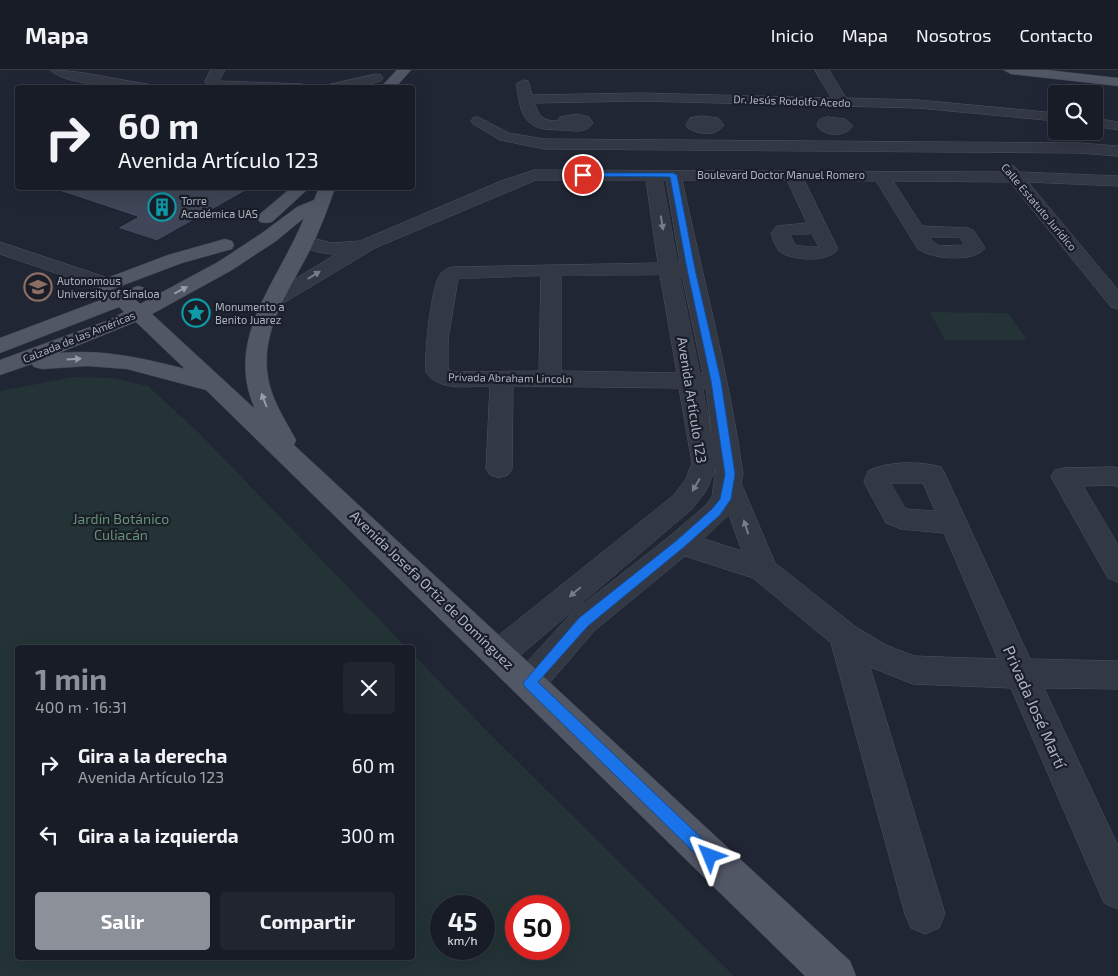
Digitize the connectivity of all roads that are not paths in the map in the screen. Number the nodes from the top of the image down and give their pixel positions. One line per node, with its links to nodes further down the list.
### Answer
1 (57, 70): 11 (street)
2 (218, 70): 12 (street)
3 (404, 70): 8 (main road)
4 (822, 70): 17 (street)
5 (1011, 70): 9 (main road)
6 (1078, 70): 7 (main road)
7 (1118, 75)
8 (382, 79): 13 (street)
9 (1118, 82)
10 (523, 84): 16 (street)
11 (125, 85)
12 (215, 85)
13 (349, 85)
14 (814, 86): 17 (street)
15 (699, 98): 16 (street, Dr. Jesús Rodolfo Acedo); 17 (street, Dr. Jesús Rodolfo Acedo); 20 (street)
16 (528, 99): 24 (street)
17 (830, 102): 18 (street, Dr. Jesús Rodolfo Acedo); 22 (street)
18 (964, 107): 19 (street, Dr. Jesús Rodolfo Acedo); 27 (street, Calle Estatuto Jurídico)
19 (1048, 116)
20 (705, 120)
21 (478, 121): 26 (street)
22 (833, 121)
23 (1103, 124): 25 (street)
24 (565, 125)
25 (1118, 126)
26 (658, 144): 27 (street); 29 (street, Avenida Artículo 123)
27 (988, 147): 28 (street); 32 (street, Calle Estatuto Jurídico)
28 (1118, 152)
29 (664, 175): 30 (street, Boulevard Doctor Manuel Romero); 39 (street, Boulevard Doctor Manuel Romero); 41 (street, Avenida Artículo 123)
30 (793, 175): 31 (street, Boulevard Doctor Manuel Romero); 36 (street)
31 (881, 176): 32 (street, Boulevard Doctor Manuel Romero); 37 (street)
32 (1016, 178): 33 (street, Boulevard Doctor Manuel Romero); 43 (street, Calle Estatuto Jurídico)
33 (1118, 181)
34 (299, 190): 45 (main road)
35 (324, 195): 38 (main road); 45 (main road, Calzada de las Américas, one-way to 35)
36 (820, 228): 36 (street)
37 (916, 231): 37 (street)
38 (307, 238): 39 (street, Boulevard Doctor Manuel Romero); 46 (main road)
39 (368, 244): 46 (street, Boulevard Doctor Manuel Romero, one-way to 39)
40 (0, 248): 45 (street, Avenida Josefa Ortiz de Domínguez)
41 (680, 269): 42 (street, Privada Abraham Lincoln); 51 (street, Avenida Artículo 123); 52 (street, Avenida Artículo 123)
42 (552, 270): 49 (street, Privada Abraham Lincoln); 50 (street)
43 (1093, 272): 44 (street); 47 (street, Calle Estatuto Jurídico)
44 (1118, 272)
45 (122, 299): 48 (main road, Calzada de las Américas); 53 (main road, Avenida Josefa Ortiz de Domínguez)
46 (273, 301): 54 (main road, one-way to 46)
47 (1118, 304)
48 (3, 360): 53 (main road, one-way to 53)
49 (502, 378): 50 (street, Privada Abraham Lincoln); 55 (street)
50 (550, 378): 51 (street, Privada Abraham Lincoln)
51 (690, 380): 52 (street, Privada Abraham Lincoln); 65 (street, Avenida Artículo 123, one-way to 65)
52 (716, 381): 57 (street, Avenida Artículo 123)
53 (215, 386): 54 (main road, Avenida Josefa Ortiz de Domínguez)
54 (294, 459): 65 (main road, Avenida Josefa Ortiz de Domínguez)
55 (499, 468)
56 (1118, 478): 59 (street)
57 (728, 484): 61 (street, Avenida Artículo 123); 62 (street, one-way to 57)
58 (954, 523): 66 (street, Privada José Martí)
59 (1091, 523): 60 (street); 63 (street)
60 (1118, 524)
61 (680, 544): 62 (street); 68 (street, Avenida Artículo 123)
62 (763, 570): 64 (street)
63 (1118, 570)
64 (845, 636): 66 (street); 70 (street)
65 (499, 654): 68 (main road, Avenida Josefa Ortiz de Domínguez)
66 (1020, 675): 67 (street); 69 (street, Privada José Martí)
67 (1118, 675)
68 (529, 683): 71 (main road, Avenida Josefa Ortiz de Domínguez)
69 (1118, 889)
70 (925, 914)
71 (835, 976)

